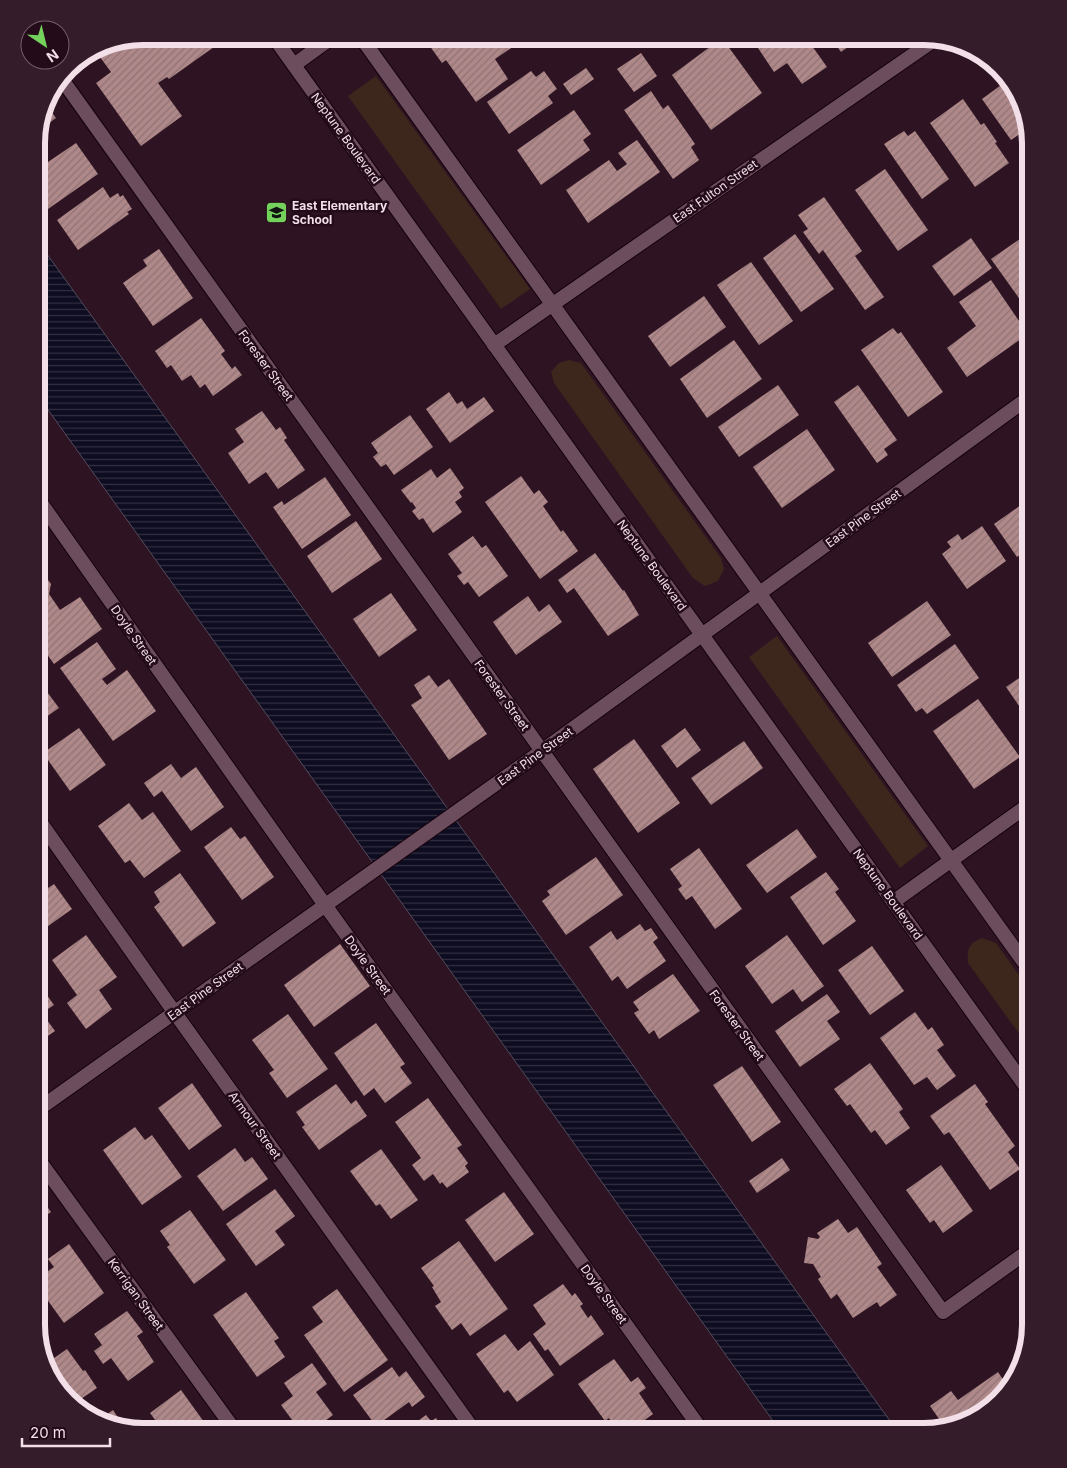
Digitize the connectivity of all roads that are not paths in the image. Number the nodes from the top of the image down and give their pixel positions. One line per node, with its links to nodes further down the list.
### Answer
1 (280, 45): 5 (street, Neptune Boulevard)
2 (322, 45): 5 (street)
3 (366, 45): 7 (street)
4 (927, 45): 7 (street, East Fulton Street)
5 (294, 65): 8 (street, Neptune Boulevard)
6 (65, 83): 13 (street, Forester Street)
7 (552, 304): 8 (street, East Fulton Street); 11 (street)
8 (494, 344): 12 (street, Neptune Boulevard)
9 (1022, 403): 11 (street, East Pine Street)
10 (45, 509): 18 (street, Doyle Street)
11 (759, 593): 12 (street, East Pine Street); 16 (street)
12 (702, 635): 13 (street, East Pine Street); 17 (street, Neptune Boulevard)
13 (542, 751): 18 (street, East Pine Street); 24 (street, Forester Street)
14 (1022, 809): 16 (street)
15 (45, 829): 20 (street, Armour Street)
16 (950, 860): 17 (street); 19 (street)
17 (893, 902): 21 (street, Neptune Boulevard)
18 (325, 905): 20 (street, East Pine Street); 27 (street, Doyle Street)
19 (1022, 960)
20 (175, 1013): 22 (street, East Pine Street); 26 (street, Armour Street)
21 (1022, 1081)
22 (45, 1105)
23 (45, 1168): 25 (street, Kerrigan Street)
24 (1022, 1256)
25 (229, 1423)
26 (469, 1423)
27 (697, 1423)

